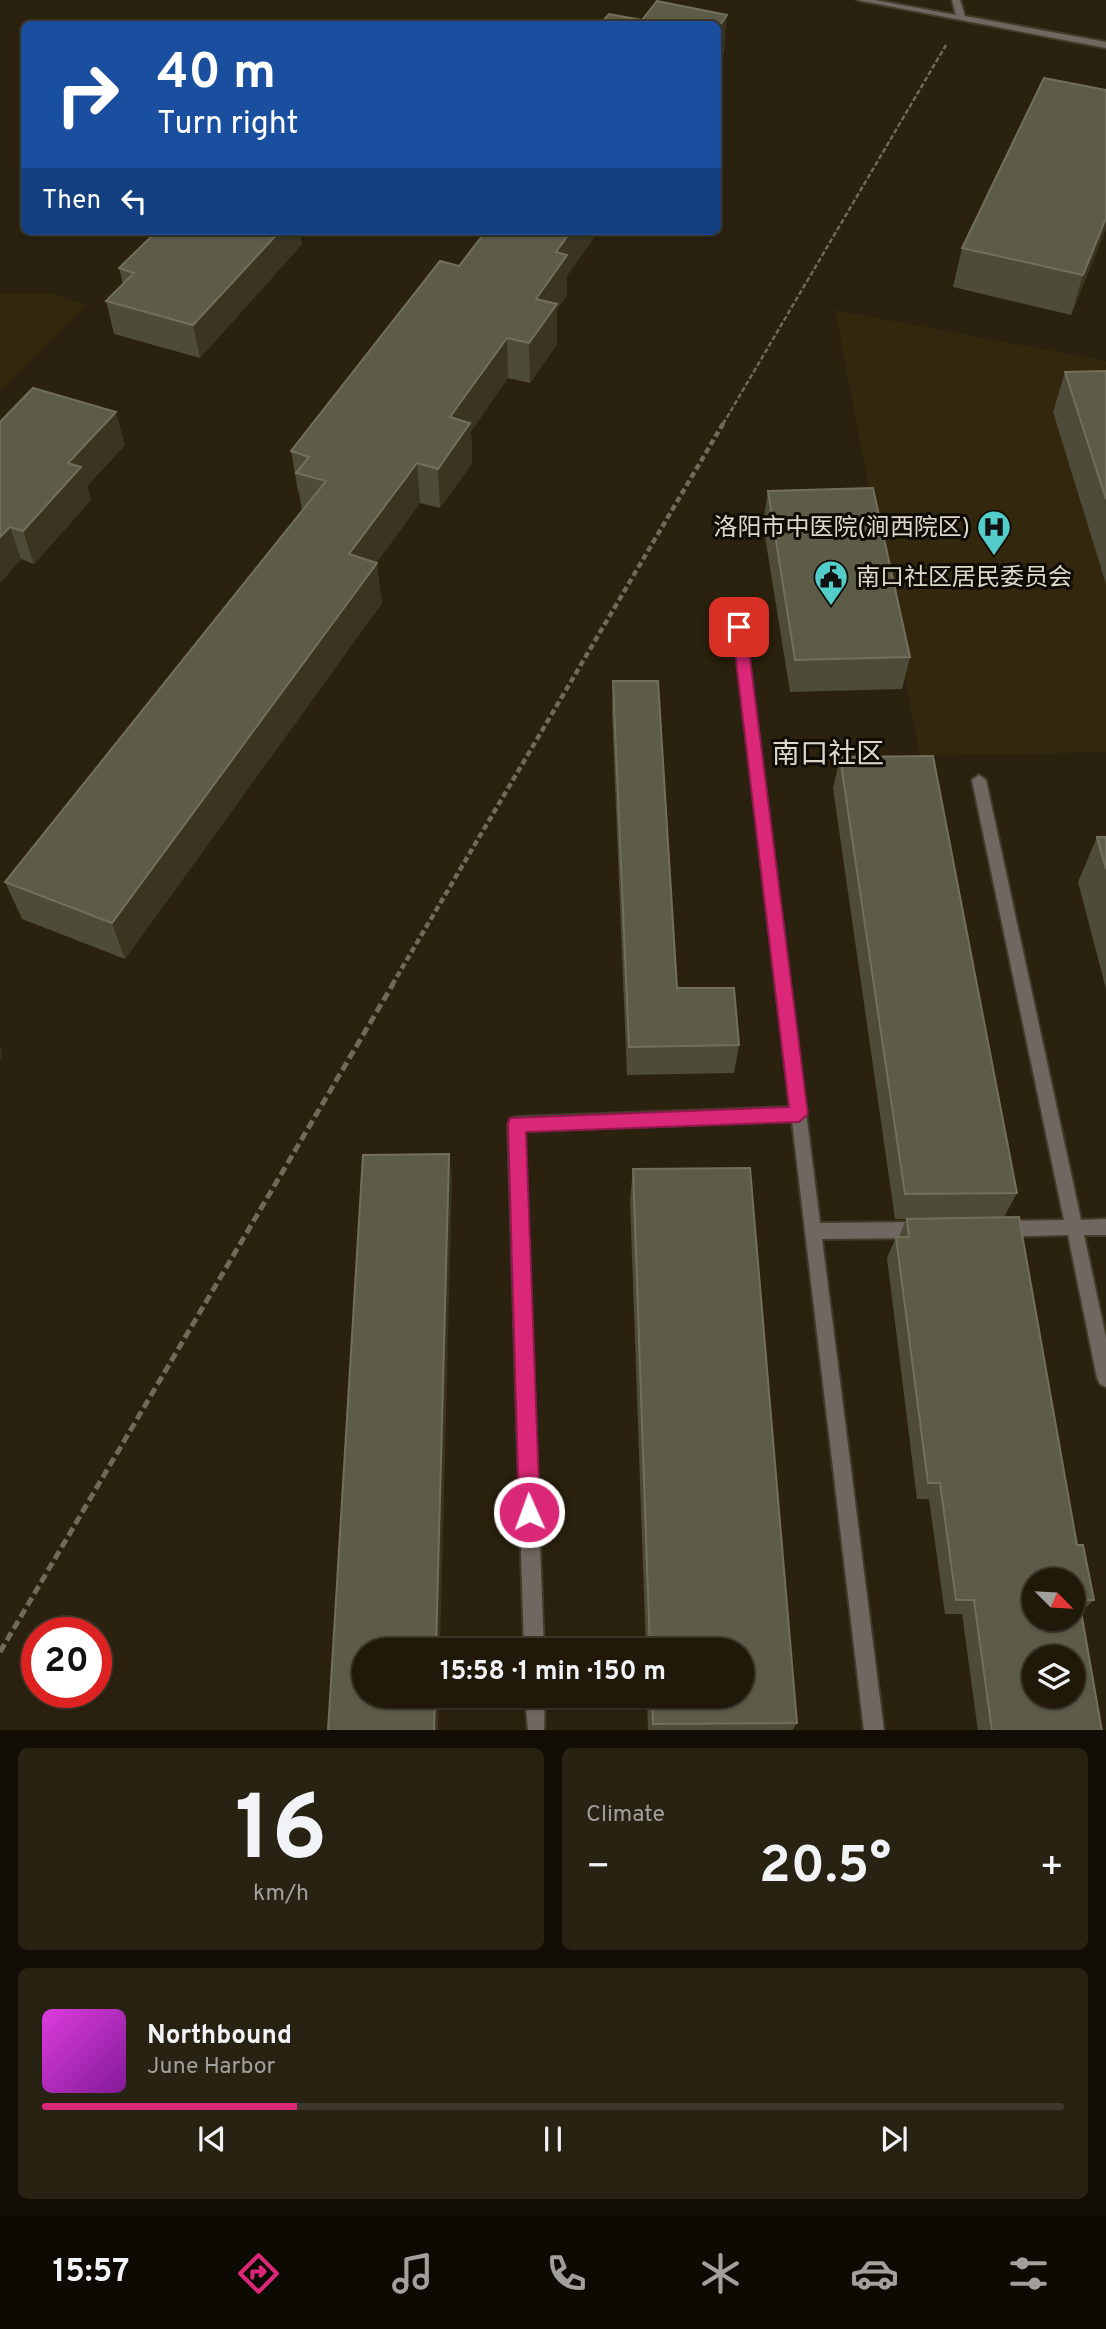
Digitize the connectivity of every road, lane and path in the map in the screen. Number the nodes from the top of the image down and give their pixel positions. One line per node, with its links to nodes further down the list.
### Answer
1 (861, 0): 3 (street)
2 (956, 0): 3 (street)
3 (961, 18): 4 (street); 15 (path)
4 (1106, 45)
5 (739, 627): 7 (street)
6 (979, 780): 8 (street)
7 (799, 1114): 12 (street); 14 (street)
8 (1074, 1227): 9 (street); 10 (street); 13 (street)
9 (1106, 1227)
10 (978, 1229)
11 (937, 1230): 12 (street)
12 (813, 1231): 18 (street)
13 (1106, 1378)
14 (534, 1638)
15 (0, 1652)
16 (535, 1708): 17 (street)
17 (536, 1727)
18 (874, 1730)

